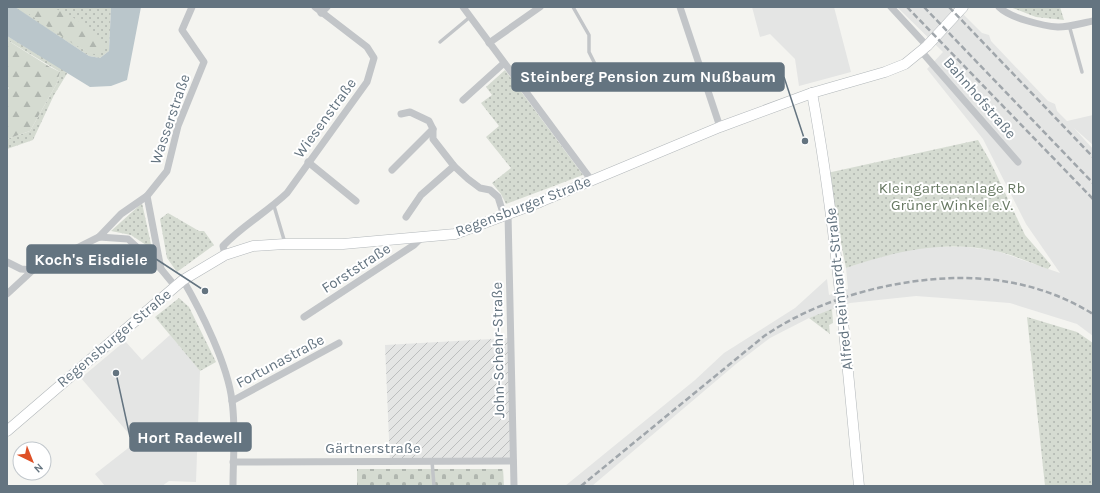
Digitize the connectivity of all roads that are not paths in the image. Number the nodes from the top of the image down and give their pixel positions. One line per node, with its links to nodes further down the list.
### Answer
1 (192, 7): 31 (street, Wasserstraße)
2 (314, 7): 11 (street)
3 (327, 7): 11 (street)
4 (463, 7): 12 (street)
5 (540, 7): 16 (street)
6 (573, 7): 19 (lane)
7 (680, 7): 24 (street)
8 (891, 7): 17 (street, Bahnhofstraße)
9 (963, 7): 17 (main road, Regensburger Straße)
10 (999, 7): 14 (street)
11 (321, 13): 26 (street, Wiesenstraße)
12 (470, 17): 15 (lane); 16 (street)
13 (1093, 21): 14 (street)
14 (1069, 25): 20 (lane)
15 (440, 42)
16 (489, 43): 18 (street)
17 (924, 48): 21 (main road, Regensburger Straße); 27 (street, Bahnhofstraße)
18 (504, 63): 22 (street); 30 (street)
19 (596, 66)
20 (1082, 72)
21 (812, 92): 24 (main road, Regensburger Straße); 55 (main road, Alfred-Reinhardt-Straße)
22 (463, 100)
23 (401, 114): 25 (street)
24 (720, 127): 30 (main road, Regensburger Straße)
25 (433, 129): 28 (street, John-Schehr-Straße); 29 (street)
26 (308, 162): 32 (street); 33 (street, Wiesenstraße)
27 (1018, 162)
28 (454, 166): 34 (street, John-Schehr-Straße); 35 (street)
29 (392, 170)
30 (592, 181): 34 (main road, Regensburger Straße)
31 (147, 196): 36 (street); 41 (street)
32 (356, 201)
33 (274, 206): 38 (lane); 39 (street, Wiesenstraße)
34 (506, 215): 37 (main road, Regensburger Straße); 50 (street, John-Schehr-Straße)
35 (406, 217)
36 (99, 237): 41 (street); 42 (street)
37 (421, 238): 38 (main road, Regensburger Straße); 45 (street, Forststraße)
38 (285, 244): 39 (main road, Regensburger Straße)
39 (225, 255): 43 (main road, Regensburger Straße)
40 (7, 262): 42 (street)
41 (161, 269): 43 (street)
42 (33, 270): 44 (street)
43 (179, 283): 47 (street); 48 (main road, Regensburger Straße)
44 (7, 294)
45 (304, 317)
46 (339, 344): 47 (street, Fortunastraße)
47 (232, 401): 51 (street)
48 (7, 431)
49 (432, 461): 50 (street, Gärtnerstraße); 51 (street, Gärtnerstraße); 53 (lane)
50 (514, 461): 54 (street, John-Schehr-Straße)
51 (233, 462): 52 (street)
52 (232, 486)
53 (434, 486)
54 (514, 486)
55 (859, 486)

